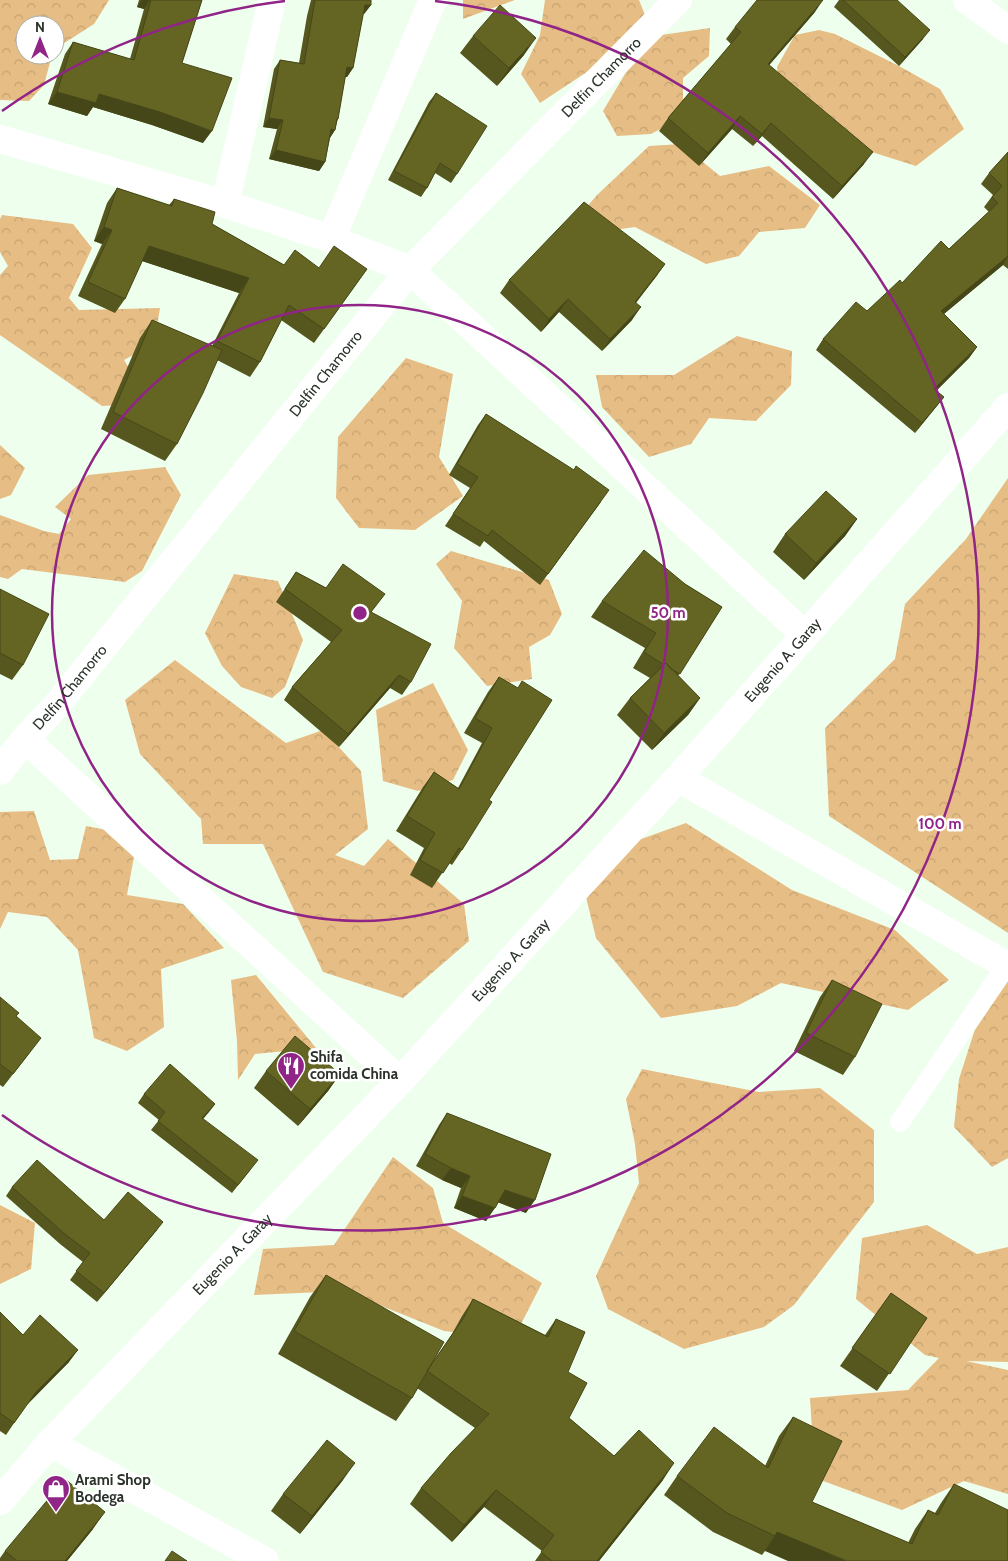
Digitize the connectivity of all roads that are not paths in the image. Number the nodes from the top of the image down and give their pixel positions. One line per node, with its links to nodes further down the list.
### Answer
1 (272, 0): 7 (street)
2 (433, 0): 8 (street)
3 (678, 0): 9 (street, Delfin Chamorro)
4 (967, 0): 5 (street)
5 (1008, 30)
6 (0, 139): 7 (street)
7 (225, 204): 8 (street)
8 (331, 239): 9 (street)
9 (410, 270): 11 (street); 12 (street, Delfin Chamorro)
10 (1008, 407): 11 (street, Eugenio A. Garay)
11 (805, 635): 14 (street, Eugenio A. Garay)
12 (26, 739): 13 (street, Delfin Chamorro); 16 (street)
13 (0, 771)
14 (678, 778): 15 (street); 16 (street, Eugenio A. Garay)
15 (1007, 965): 17 (lane)
16 (400, 1081): 18 (street, Eugenio A. Garay)
17 (900, 1122)
18 (50, 1443): 19 (street, Eugenio A. Garay); 20 (street)
19 (0, 1501)
20 (264, 1561)

